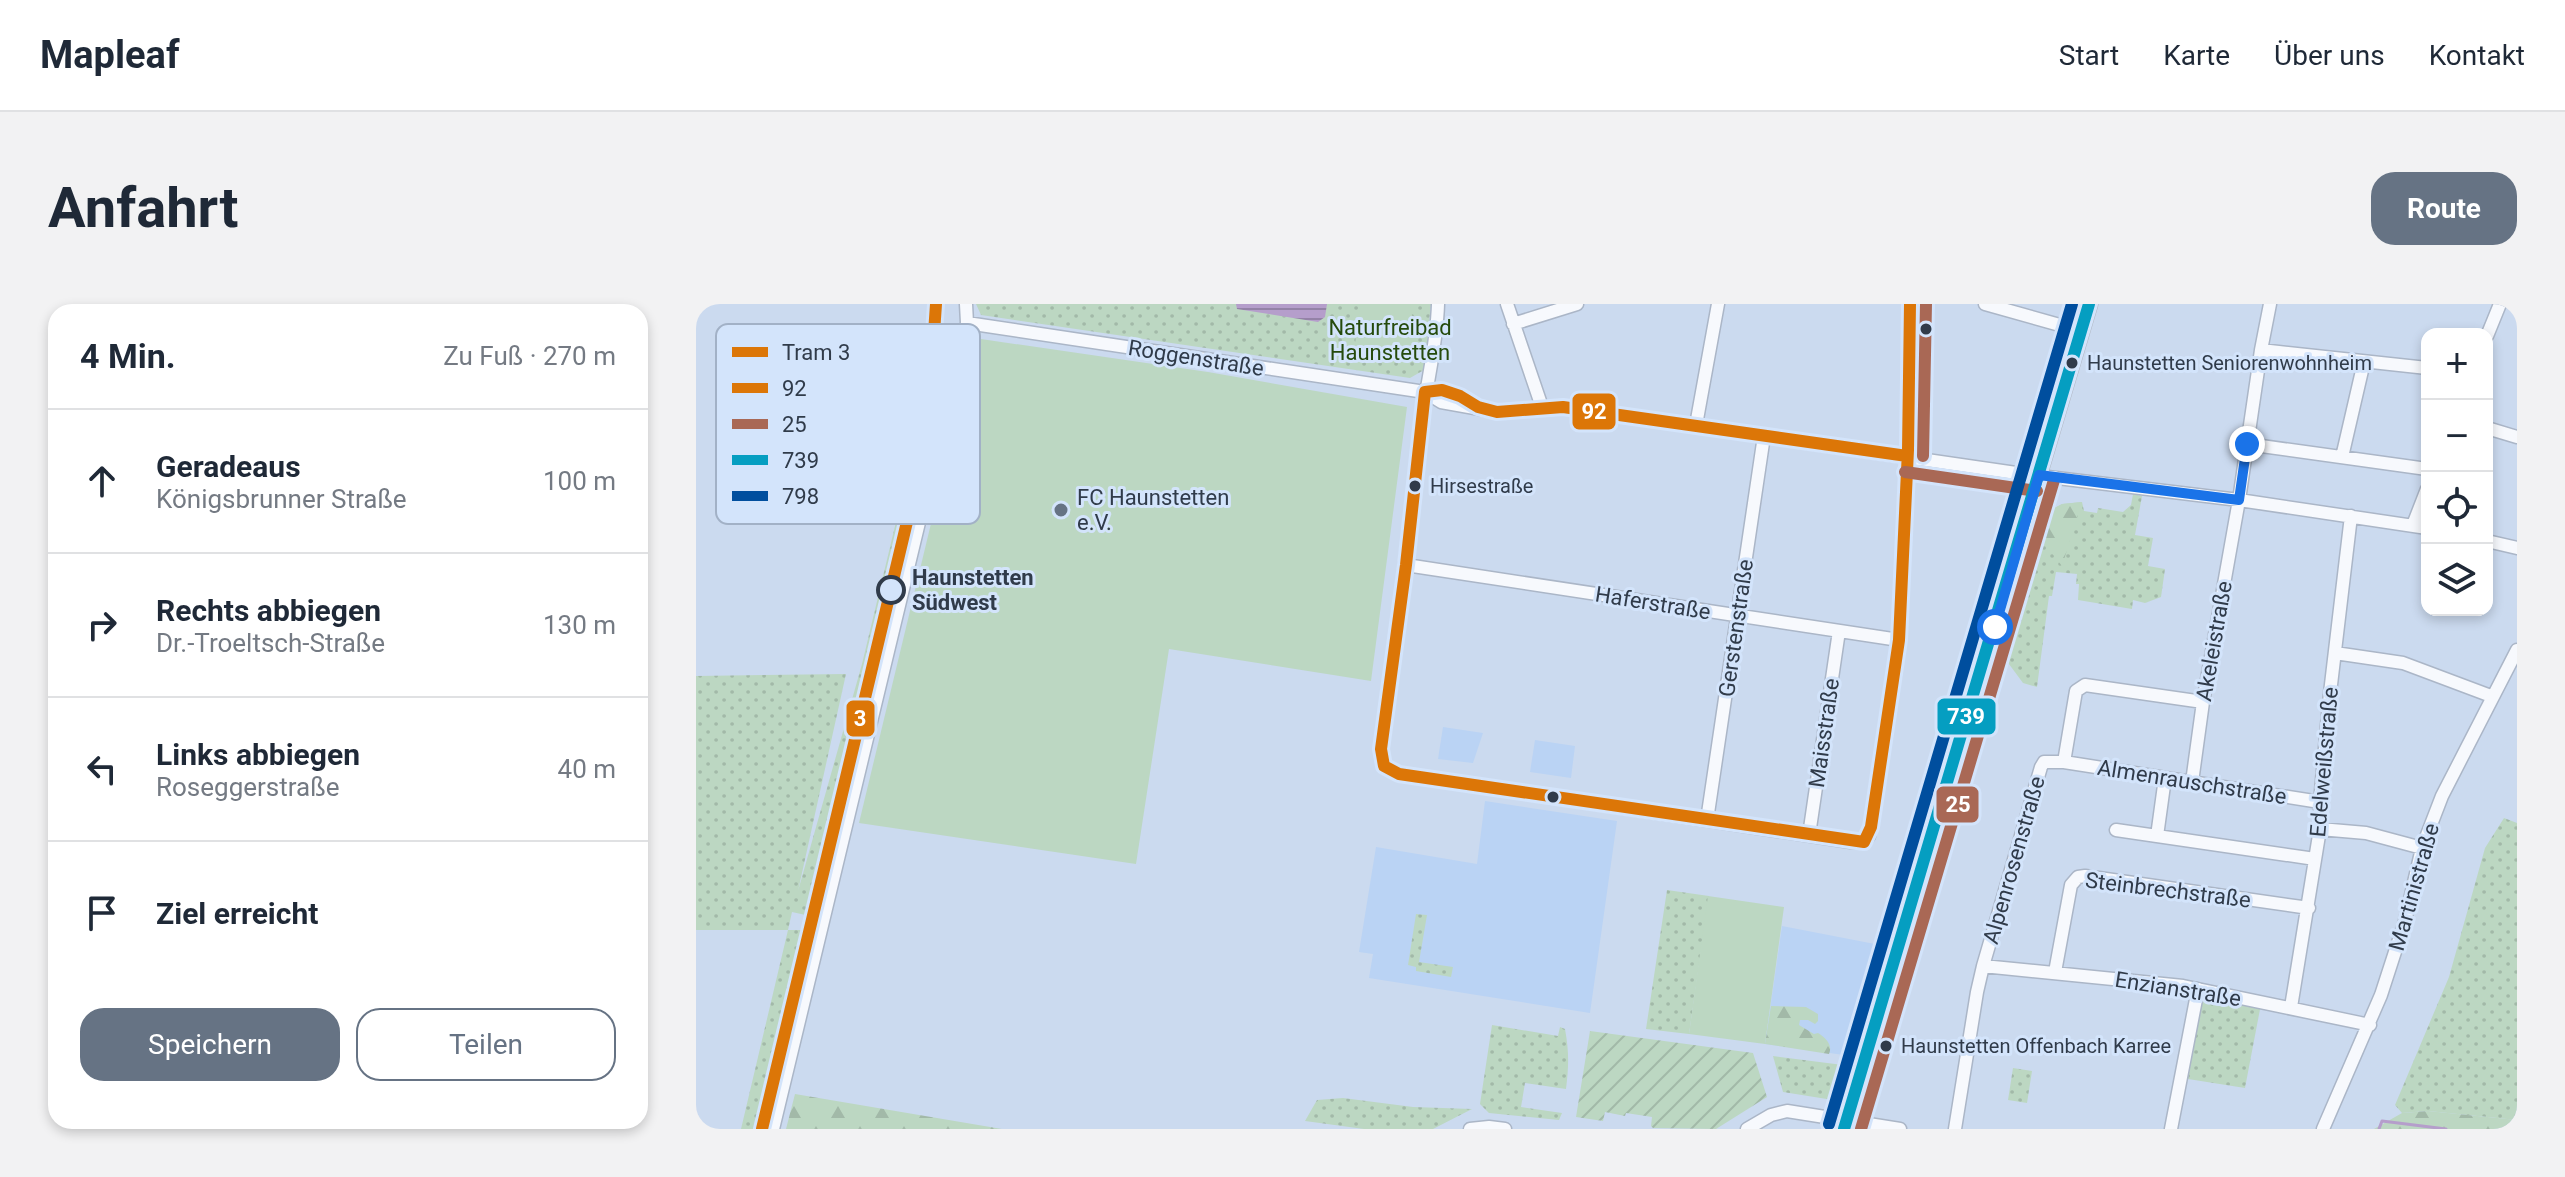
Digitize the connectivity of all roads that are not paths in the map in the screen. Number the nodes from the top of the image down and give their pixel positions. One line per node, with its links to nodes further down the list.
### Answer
1 (966, 304): 11 (street)
2 (1438, 304): 20 (street)
3 (1507, 304): 13 (street)
4 (1574, 304): 13 (street)
5 (1718, 304): 22 (street)
6 (1910, 304): 27 (street)
7 (1985, 304): 16 (street)
8 (2089, 304): 16 (main road)
9 (2270, 304): 17 (street, Akeleistraße)
10 (2500, 304): 15 (street)
11 (967, 323): 12 (street, Roggenstraße)
12 (974, 324)
13 (1513, 324): 21 (street)
14 (980, 325): 20 (street, Roggenstraße)
15 (2490, 328)
16 (2081, 331): 30 (main road)
17 (2261, 350): 18 (street); 26 (street, Akeleistraße)
18 (2364, 362): 19 (street); 28 (street)
19 (2421, 367)
20 (1425, 392): 21 (street, Roggenstraße); 39 (street)
21 (1542, 407): 22 (street, Roggenstraße)
22 (1696, 425): 24 (street, Roggenstraße)
23 (2493, 430): 25 (street)
24 (1764, 436): 27 (street, Roggenstraße); 40 (street, Gerstenstraße)
25 (2517, 437)
26 (2247, 444): 28 (street); 31 (street, Akeleistraße)
27 (1907, 456): 30 (street, Roggenstraße); 42 (street)
28 (2342, 457): 29 (street)
29 (2421, 468)
30 (2039, 475): 31 (street, Roggenstraße); 64 (main road)
31 (2239, 500): 33 (street, Roggenstraße); 46 (street, Akeleistraße)
32 (2421, 504): 35 (street)
33 (2351, 516): 35 (street, Roggenstraße); 44 (street, Edelweißstraße)
34 (919, 524): 65 (street)
35 (2413, 525): 36 (street, Roggenstraße)
36 (2421, 527)
37 (2493, 542): 38 (street)
38 (2517, 547)
39 (1406, 565): 40 (street, Haferstraße); 51 (street)
40 (1738, 616): 41 (street, Haferstraße); 51 (street, Gerstenstraße)
41 (1839, 631): 42 (street, Haferstraße); 54 (street, Maisstraße)
42 (1899, 640): 54 (street)
43 (2517, 650): 45 (street, Martinistraße)
44 (2335, 653): 45 (street); 50 (street, Edelweißstraße)
45 (2491, 696): 56 (street, Martinistraße)
46 (2203, 702): 47 (street, Alpenrosenstraße); 49 (street, Akeleistraße)
47 (2064, 762): 48 (street, Almenrauschstraße); 59 (street, Alpenrosenstraße)
48 (2165, 778): 49 (street, Almenrauschstraße); 55 (street)
49 (2192, 782): 50 (street, Almenrauschstraße)
50 (2320, 802): 52 (street, Edelweißstraße)
51 (1707, 820): 54 (street)
52 (2320, 829): 56 (street); 57 (street, Edelweißstraße)
53 (2116, 830): 55 (street)
54 (1809, 835)
55 (2157, 836): 57 (street)
56 (2422, 848): 63 (street, Martinistraße)
57 (2315, 859): 58 (street, Edelweißstraße)
58 (2309, 908): 60 (street, Steinbrechstraße); 62 (street, Edelweißstraße)
59 (1983, 966): 60 (street, Enzianstraße); 70 (street, Alpenrosenstraße)
60 (2055, 972): 61 (street, Enzianstraße)
61 (2198, 989): 62 (street, Enzianstraße); 71 (street)
62 (2291, 1007): 63 (street, Enzianstraße)
63 (2370, 1025): 72 (street, Martinistraße)
64 (1846, 1124): 68 (street); 69 (street)
65 (773, 1129)
66 (1470, 1129): 67 (street)
67 (1505, 1129)
68 (1747, 1129)
69 (1900, 1129)
70 (1955, 1129)
71 (2171, 1129)
72 (2323, 1129)

